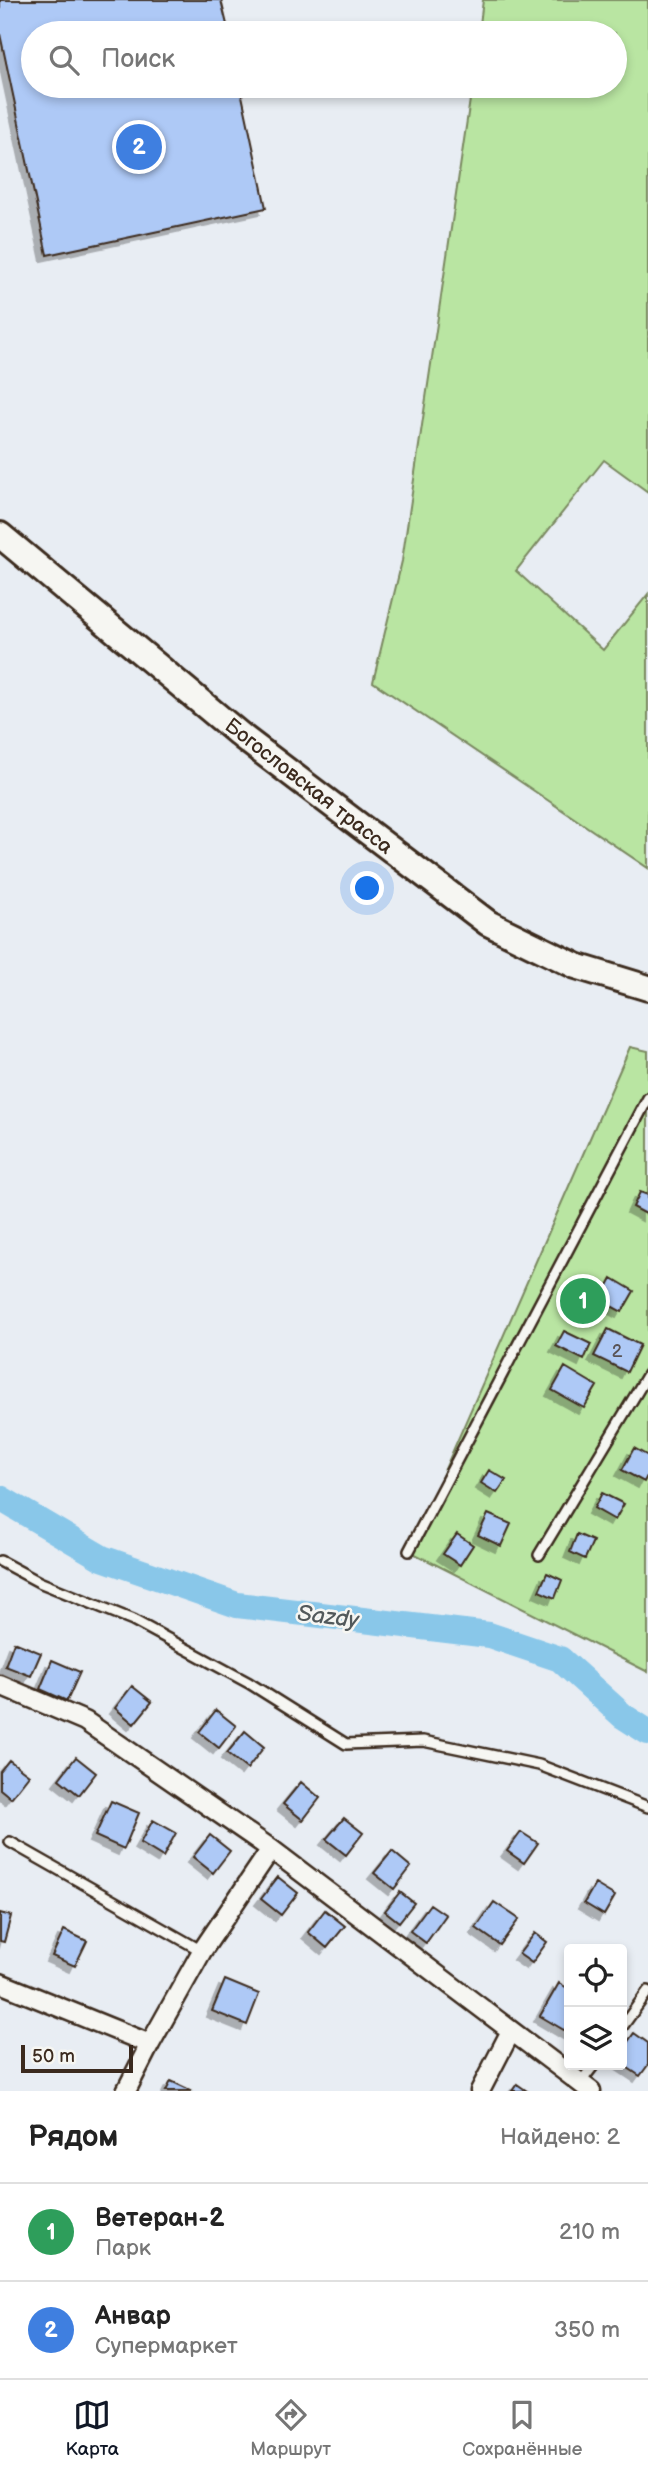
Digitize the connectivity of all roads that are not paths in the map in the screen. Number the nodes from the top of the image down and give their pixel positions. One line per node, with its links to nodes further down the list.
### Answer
1 (0, 535): 2 (main road, Богословская трасса)
2 (648, 988)
3 (648, 1098): 5 (lane)
4 (648, 1374): 6 (lane)
5 (409, 1550)
6 (539, 1555)
7 (0, 1561): 9 (lane)
8 (0, 1685): 11 (street)
9 (648, 1807)
10 (10, 1842): 12 (lane)
11 (271, 1849): 12 (street); 16 (street)
12 (202, 1951): 17 (street)
13 (0, 1983): 17 (street)
14 (648, 1991): 15 (lane)
15 (627, 2020)
16 (511, 2031): 19 (street); 21 (street)
17 (150, 2044): 20 (street)
18 (592, 2070): 19 (lane)
19 (586, 2087)
20 (126, 2091)
21 (480, 2091)

